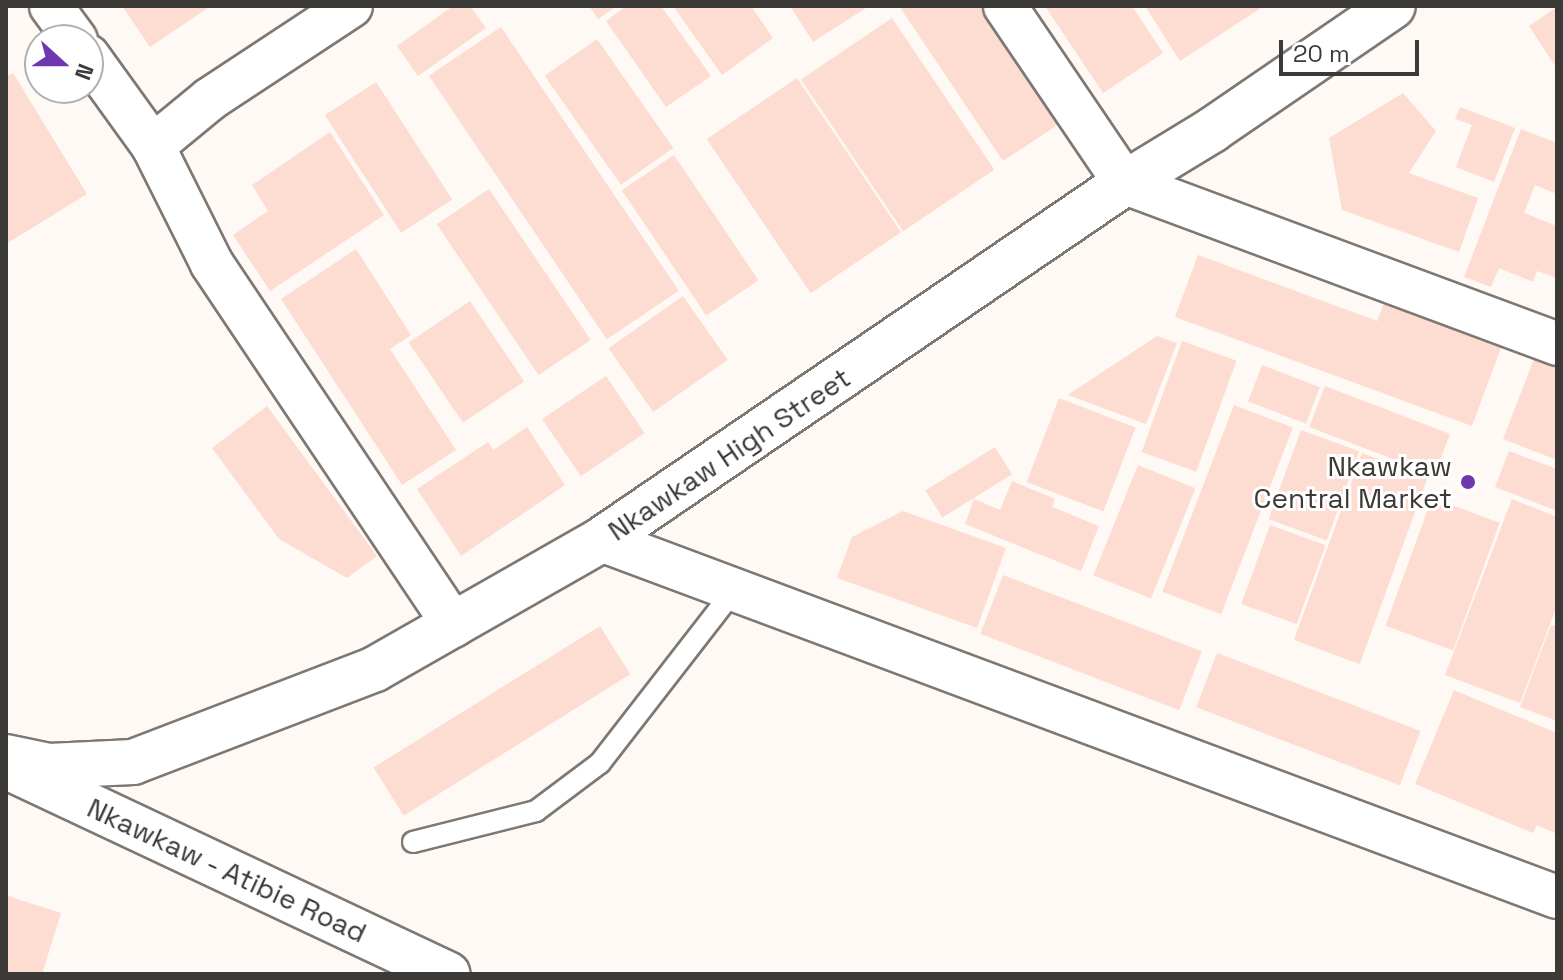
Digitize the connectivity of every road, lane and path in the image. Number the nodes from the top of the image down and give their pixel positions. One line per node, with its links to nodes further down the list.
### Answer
1 (51, 6): 5 (street)
2 (351, 6): 7 (street)
3 (1005, 6): 8 (street)
4 (1393, 6): 8 (main road, Nkawkaw High Street)
5 (64, 24)
6 (104, 78): 7 (street)
7 (153, 146): 12 (street)
8 (1125, 183): 9 (street); 10 (main road, Nkawkaw High Street)
9 (1557, 344)
10 (601, 540): 11 (street); 12 (main road, Nkawkaw High Street)
11 (734, 590): 15 (lane); 16 (street)
12 (454, 625): 13 (main road, Nkawkaw High Street)
13 (6, 757)
14 (6, 766): 17 (main road, Nkawkaw - Atibie Road)
15 (413, 842)
16 (1557, 897)
17 (448, 974)

